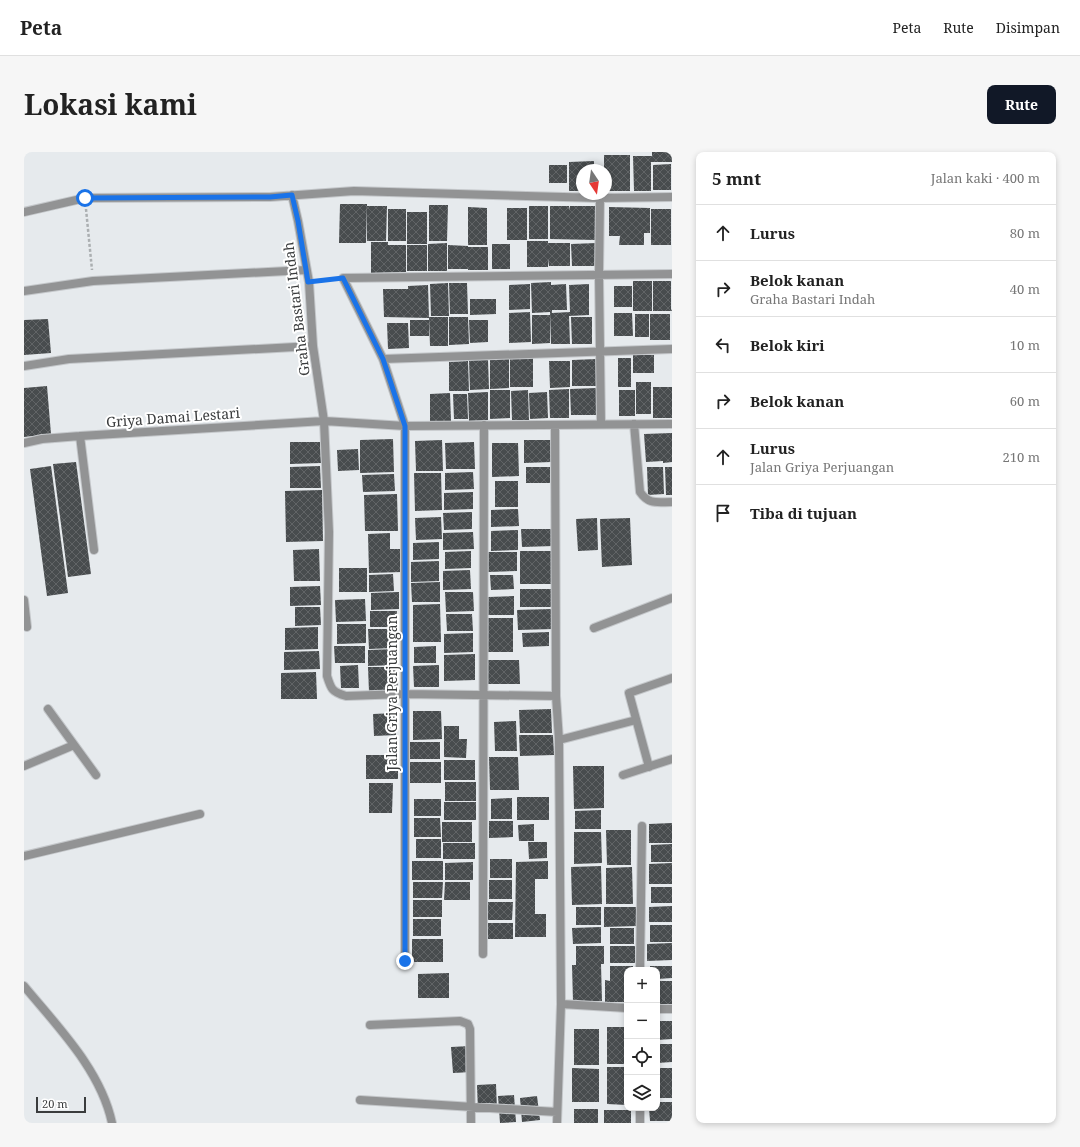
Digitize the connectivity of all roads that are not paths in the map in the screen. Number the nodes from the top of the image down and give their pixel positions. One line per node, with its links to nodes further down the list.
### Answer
1 (292, 195): 2 (street); 6 (street); 7 (street, Graha Bastari Indah)
2 (576, 197)
3 (672, 197): 4 (street)
4 (612, 198)
5 (600, 200): 9 (street)
6 (24, 212)
7 (306, 270): 10 (street); 11 (street, Graha Bastari Indah)
8 (672, 274): 9 (street)
9 (599, 275): 13 (street); 14 (street, Jalan Griya Perjuangan)
10 (24, 291)
11 (313, 346): 15 (street); 16 (street, Graha Bastari Indah)
12 (672, 349): 13 (street)
13 (600, 350): 14 (street); 17 (street)
14 (383, 359): 22 (street, Jalan Griya Perjuangan)
15 (24, 366)
16 (324, 421): 22 (street, Griya Damai Lestari); 23 (street, Griya Damai Lestari); 32 (street, Graha Bastari Indah)
17 (601, 424): 18 (street, Griya Damai Lestari); 21 (street, Griya Damai Lestari)
18 (634, 424): 19 (street, Griya Damai Lestari); 25 (street)
19 (672, 424)
20 (484, 425): 21 (street, Griya Damai Lestari); 22 (street, Griya Damai Lestari); 33 (street)
21 (555, 425): 34 (street)
22 (405, 426): 32 (street, Jalan Griya Perjuangan)
23 (80, 436): 24 (street, Griya Damai Lestari); 26 (street)
24 (24, 443)
25 (672, 502)
26 (94, 550)
27 (672, 598): 30 (street)
28 (24, 600): 29 (street)
29 (27, 627)
30 (594, 628)
31 (672, 678): 36 (street)
32 (404, 694): 33 (street, Graha Bastari Indah); 48 (street, Jalan Griya Perjuangan)
33 (483, 694): 34 (street, Graha Bastari Indah); 47 (street)
34 (556, 696): 37 (street)
35 (48, 709): 38 (street)
36 (636, 720): 37 (street); 41 (street)
37 (559, 740): 51 (street)
38 (74, 745): 40 (street); 42 (street)
39 (672, 760): 41 (street)
40 (24, 766)
41 (649, 767): 43 (street)
42 (96, 775)
43 (623, 775)
44 (200, 814): 46 (street)
45 (642, 826): 49 (street)
46 (24, 856)
47 (483, 954)
48 (405, 961)
49 (640, 967)
50 (24, 986): 60 (street)
51 (561, 1004): 52 (street); 59 (street)
52 (624, 1008)
53 (660, 1009): 54 (street)
54 (672, 1009)
55 (370, 1025): 57 (street)
56 (360, 1100): 57 (street)
57 (471, 1107): 59 (street); 61 (street)
58 (640, 1111): 63 (street)
59 (557, 1112): 62 (street)
60 (112, 1123)
61 (470, 1123)
62 (557, 1123)
63 (640, 1123)

